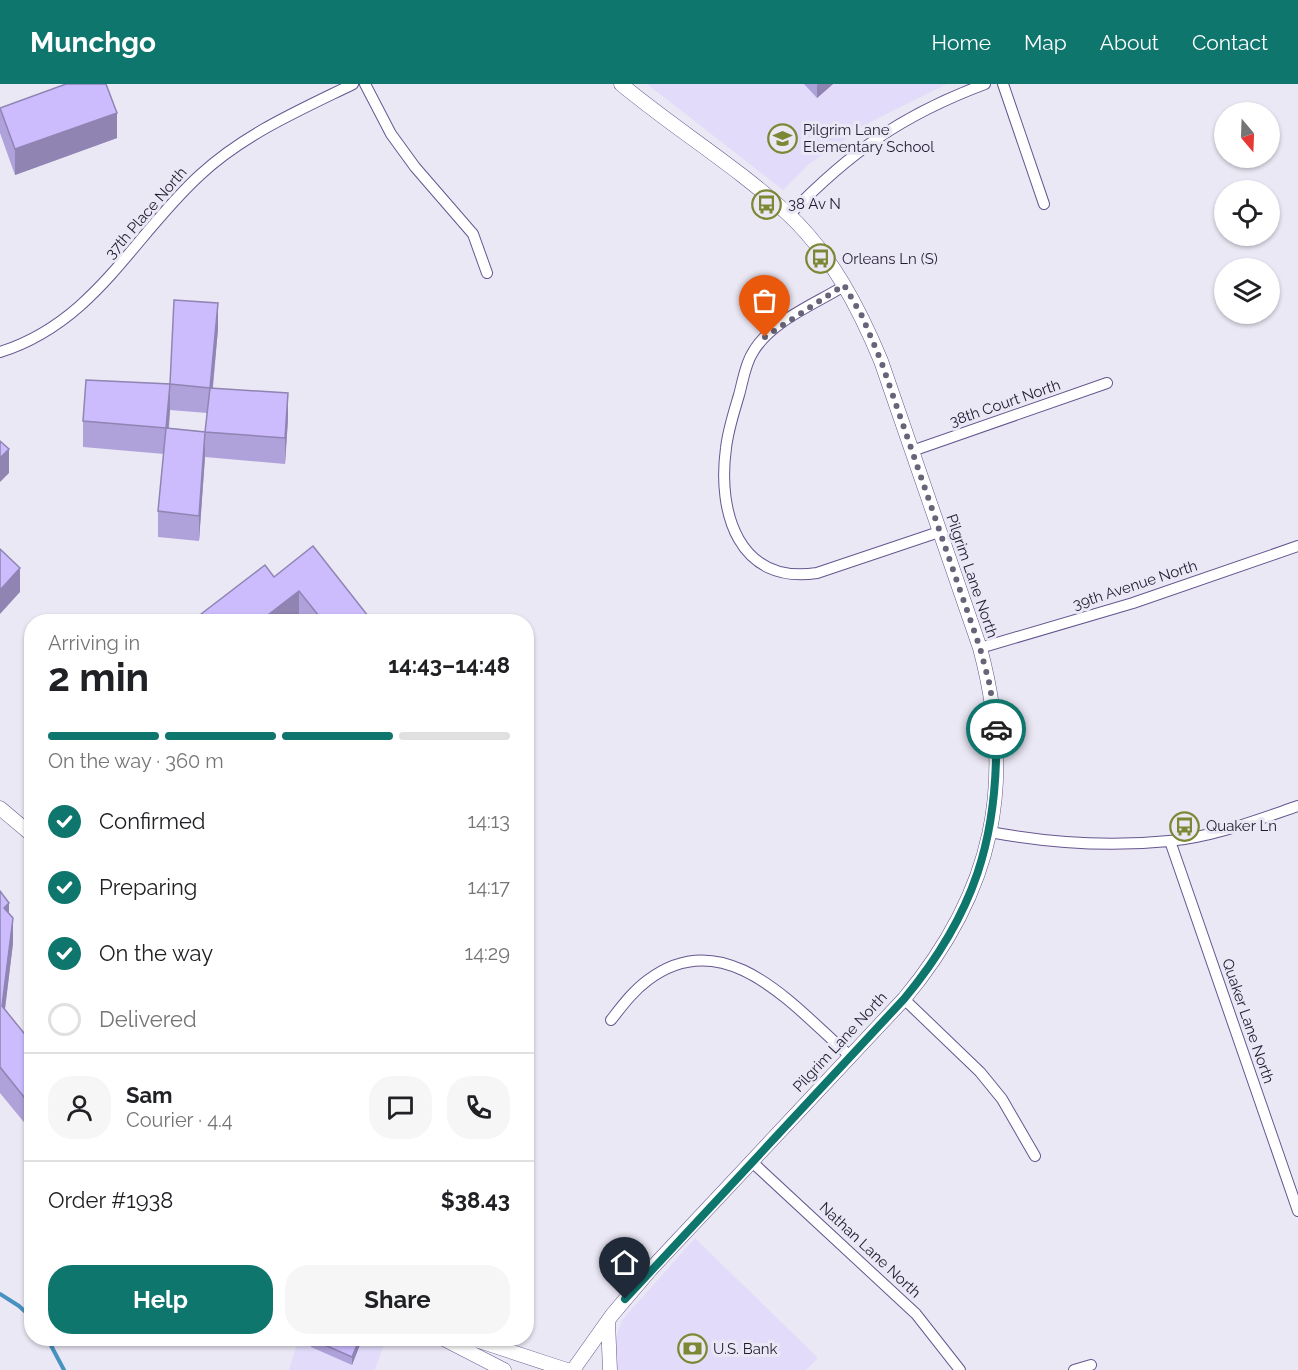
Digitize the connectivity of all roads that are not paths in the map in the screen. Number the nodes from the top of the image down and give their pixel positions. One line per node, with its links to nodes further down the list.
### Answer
1 (353, 84): 10 (street, 37th Place North)
2 (365, 84): 8 (street)
3 (621, 84): 7 (street, Pilgrim Lane North)
4 (985, 84): 7 (street)
5 (1003, 84): 6 (street)
6 (1044, 204)
7 (789, 215): 9 (street, Pilgrim Lane North)
8 (487, 273)
9 (844, 285): 12 (street, Pilgrim Lane North); 13 (street)
10 (0, 352)
11 (1107, 383): 12 (street, 38th Court North)
12 (912, 451): 13 (street, Pilgrim Lane North)
13 (939, 532): 15 (street, Pilgrim Lane North)
14 (1298, 546): 15 (street, 39th Avenue North)
15 (980, 648): 19 (street, Pilgrim Lane North)
16 (1298, 806): 20 (street)
17 (0, 808): 18 (street)
18 (24, 828)
19 (990, 832): 20 (street); 21 (street, Pilgrim Lane North)
20 (1170, 841): 26 (street, Quaker Lane North)
21 (904, 999): 23 (street, Pilgrim Lane North); 24 (street)
22 (611, 1020): 23 (street)
23 (850, 1056): 25 (street, Pilgrim Lane North)
24 (1035, 1156)
25 (752, 1161): 27 (street, Pilgrim Lane North); 35 (street, Nathan Lane North)
26 (1298, 1211)
27 (608, 1322): 33 (street, Pilgrim Lane North); 34 (street)
28 (458, 1346): 31 (street)
29 (494, 1346): 32 (street)
30 (1091, 1365): 36 (street)
31 (504, 1370)
32 (567, 1370)
33 (573, 1370)
34 (610, 1370)
35 (960, 1370)
36 (1074, 1370)

